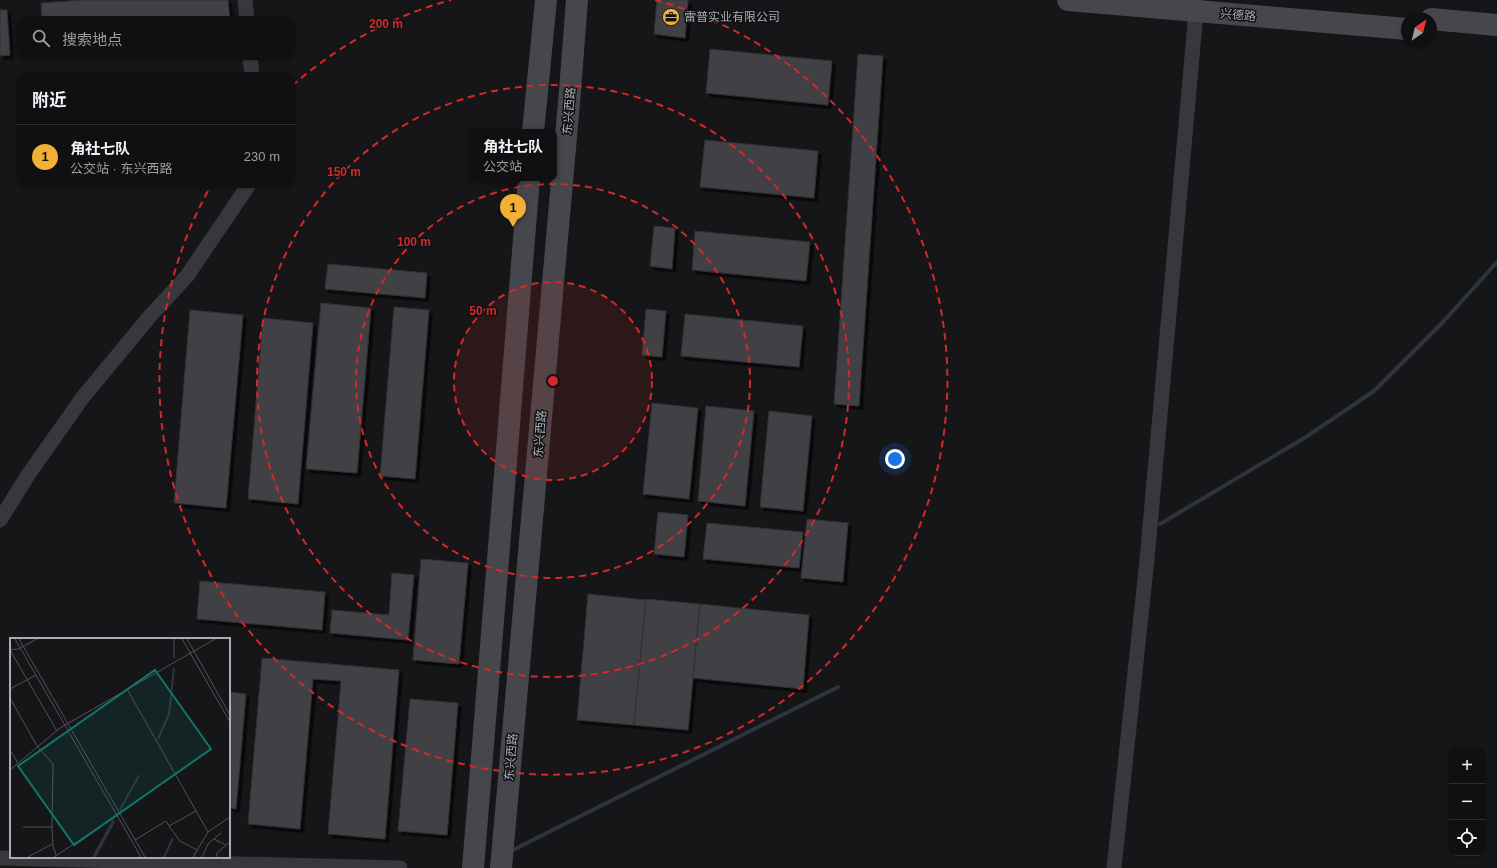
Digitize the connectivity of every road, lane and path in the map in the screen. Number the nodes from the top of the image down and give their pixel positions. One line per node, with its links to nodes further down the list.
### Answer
1 (245, 0): 6 (street)
2 (546, 0): 15 (main road)
3 (577, 0): 20 (main road, 东兴西路)
4 (1068, 0): 5 (main road, 兴德路)
5 (1202, 4): 7 (main road, 兴德路); 10 (main road, 兴德路); 23 (street)
6 (247, 16)
7 (1401, 17)
8 (1437, 20): 9 (main road)
9 (1497, 25)
10 (1401, 28)
11 (1437, 32): 12 (main road)
12 (1497, 37)
13 (250, 60): 14 (street)
14 (252, 72)
15 (533, 129)
16 (529, 181): 22 (main road)
17 (247, 188): 18 (street)
18 (0, 520)
19 (0, 858): 21 (street)
20 (502, 861)
21 (400, 868)
22 (473, 868)
23 (1114, 868)

